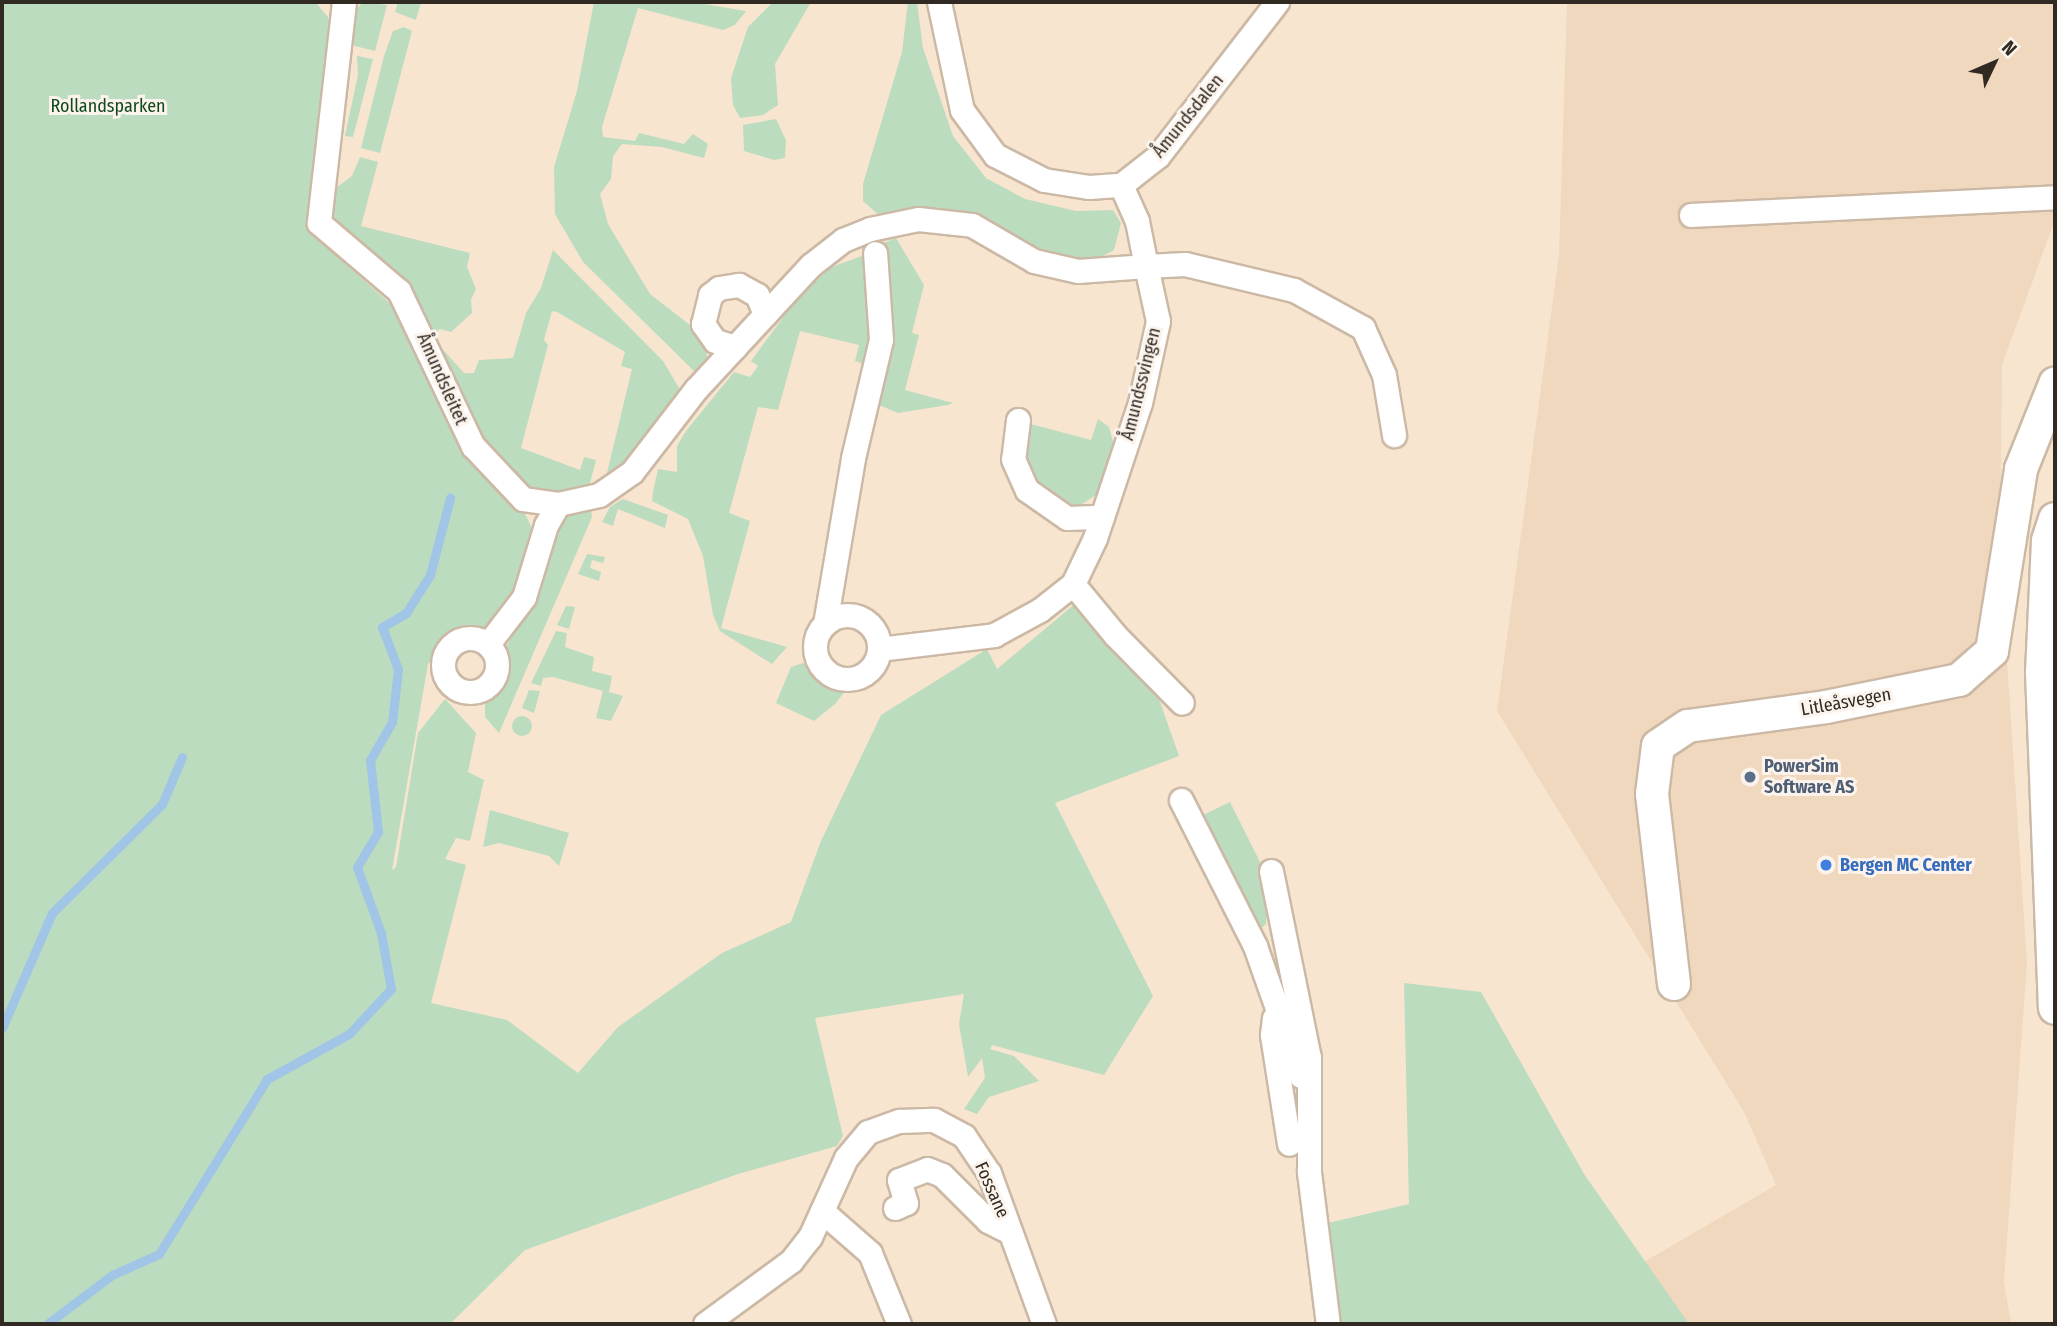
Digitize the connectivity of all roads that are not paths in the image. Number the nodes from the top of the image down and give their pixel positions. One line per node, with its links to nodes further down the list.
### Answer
1 (344, 2): 14 (street, Åmundsleitet)
2 (939, 2): 4 (street)
3 (1276, 2): 4 (street, Åmundsdalen)
4 (1121, 185): 8 (street)
5 (2055, 197): 6 (street)
6 (1691, 215)
7 (875, 253): 18 (street)
8 (1146, 266): 9 (street, Åmundsleitet); 13 (street); 15 (street, Åmundssvingen)
9 (765, 314): 10 (street, Åmundsleitet); 10 (street)
10 (735, 347): 14 (street, Åmundsleitet)
11 (2055, 384): 24 (street, Litleåsvegen)
12 (1018, 420): 15 (street)
13 (1394, 435)
14 (558, 504): 19 (street)
15 (1102, 517): 17 (street, Åmundssvingen)
16 (2055, 519): 26 (street)
17 (1073, 584): 20 (street, Åmundssvingen); 21 (street)
18 (825, 624): 20 (street); 20 (street)
19 (488, 644)
20 (879, 649)
21 (1182, 703)
22 (1181, 800): 25 (street)
23 (1271, 871): 27 (street)
24 (1674, 984)
25 (1275, 1004): 27 (street); 28 (street)
26 (2055, 1008)
27 (1307, 1092): 35 (street)
28 (1289, 1144)
29 (895, 1208): 31 (street, Fossane)
30 (822, 1211): 31 (street, Fossane); 32 (street, Fossane); 33 (street)
31 (1010, 1231): 34 (street, Fossane)
32 (705, 1324)
33 (899, 1324)
34 (1044, 1324)
35 (1328, 1324)

